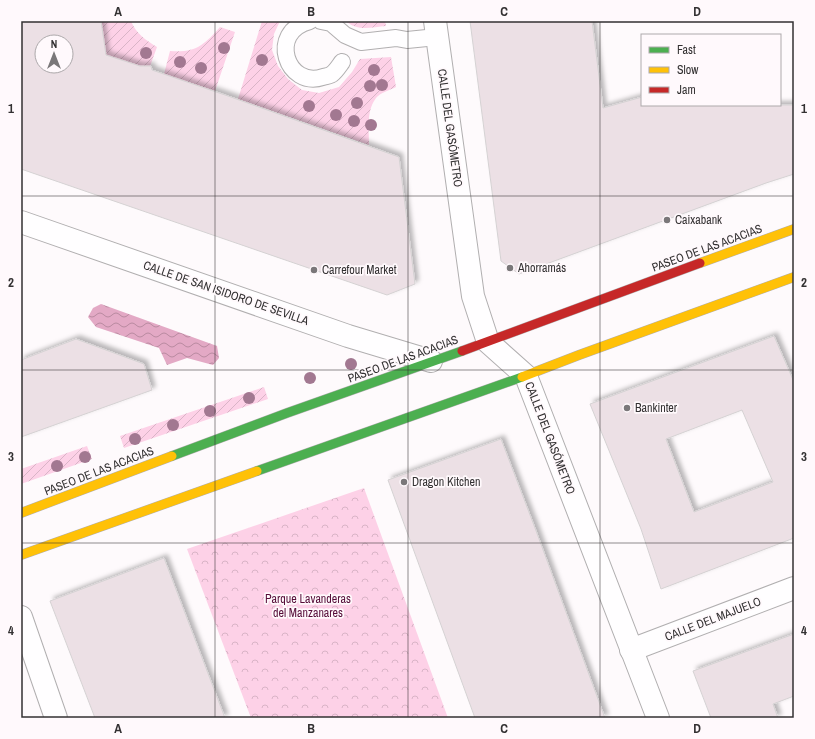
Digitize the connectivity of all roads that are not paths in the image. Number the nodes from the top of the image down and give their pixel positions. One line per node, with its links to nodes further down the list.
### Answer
1 (310, 21): 4 (lane)
2 (321, 21): 3 (lane)
3 (436, 29): 8 (street, CALLE DEL GASÓMETRO)
4 (342, 62)
5 (21, 222): 9 (street, CALLE DE SAN ISIDORO DE SEVILLA)
6 (794, 229): 8 (main road, PASEO DE LAS ACACIAS)
7 (793, 280): 10 (main road)
8 (488, 342): 9 (main road, PASEO DE LAS ACACIAS); 10 (street, CALLE DEL GASÓMETRO)
9 (431, 361): 11 (main road, PASEO DE LAS ACACIAS)
10 (526, 376): 12 (main road); 15 (street, CALLE DEL GASÓMETRO)
11 (21, 513)
12 (21, 556)
13 (794, 588): 15 (street, CALLE DEL MAJUELO)
14 (21, 616): 16 (street)
15 (631, 650): 17 (street, CALLE DEL GASÓMETRO)
16 (56, 718)
17 (658, 718)

